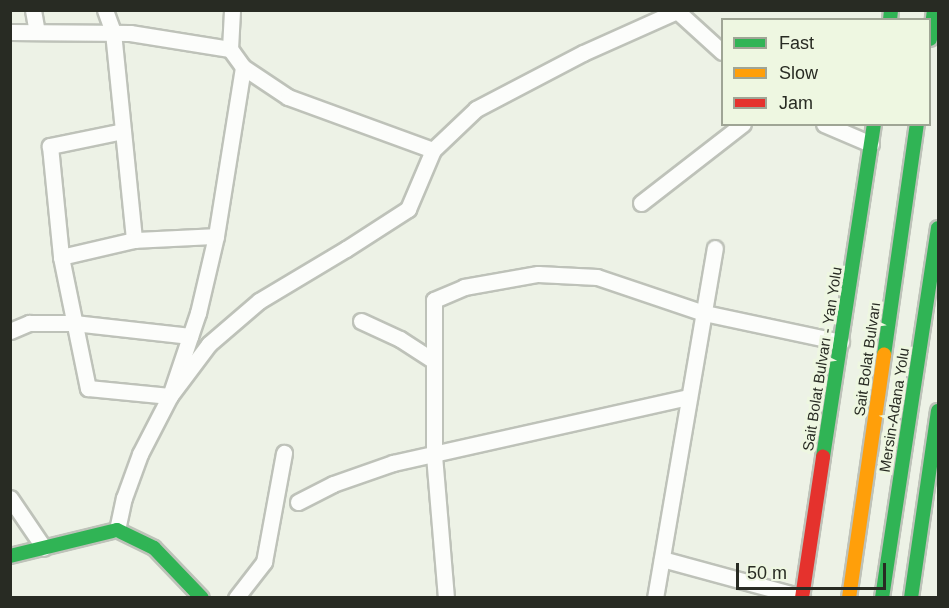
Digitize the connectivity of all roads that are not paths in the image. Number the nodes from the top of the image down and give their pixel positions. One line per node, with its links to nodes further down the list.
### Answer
1 (33, 10): 7 (street)
2 (105, 10): 8 (street)
3 (934, 10): 9 (main road)
4 (678, 11): 11 (street); 19 (street)
5 (234, 12): 10 (street)
6 (10, 32): 7 (street)
7 (37, 32): 8 (street)
8 (113, 32): 10 (street); 17 (street)
9 (931, 32)
10 (230, 49): 12 (street)
11 (721, 50)
12 (243, 67): 19 (street); 22 (street)
13 (740, 126): 20 (street)
14 (829, 126): 18 (street)
15 (874, 126): 18 (main road, Sait Bolat Bulvarı - Yan Yolu)
16 (917, 126): 49 (main road, Sait Bolat Bulvarı)
17 (123, 131): 23 (street); 25 (street)
18 (871, 144): 31 (main road, Sait Bolat Bulvarı - Yan Yolu)
19 (433, 150): 33 (street)
20 (641, 203)
21 (939, 228): 50 (main road, Mersin-Adana Yolu)
22 (216, 236): 23 (street); 30 (street)
23 (134, 240): 25 (street)
24 (715, 248): 26 (street)
25 (61, 257): 28 (street)
26 (704, 313): 31 (street); 32 (street); 34 (street)
27 (361, 321): 32 (street)
28 (74, 323): 29 (street); 30 (street); 33 (street)
29 (10, 331)
30 (190, 336): 33 (street)
31 (841, 342): 48 (main road, Sait Bolat Bulvarı - Yan Yolu)
32 (434, 361): 37 (street)
33 (170, 396): 40 (street)
34 (689, 397): 37 (street); 43 (street)
35 (939, 411): 51 (main road)
36 (284, 453): 45 (street)
37 (434, 454): 39 (street); 46 (street)
38 (10, 498): 41 (street)
39 (298, 502)
40 (117, 530): 41 (main road); 44 (main road)
41 (44, 548): 42 (main road)
42 (10, 556)
43 (662, 559): 47 (street); 48 (street)
44 (202, 597)
45 (236, 597)
46 (446, 597)
47 (655, 597)
48 (802, 597)
49 (849, 597)
50 (882, 597)
51 (911, 597)

